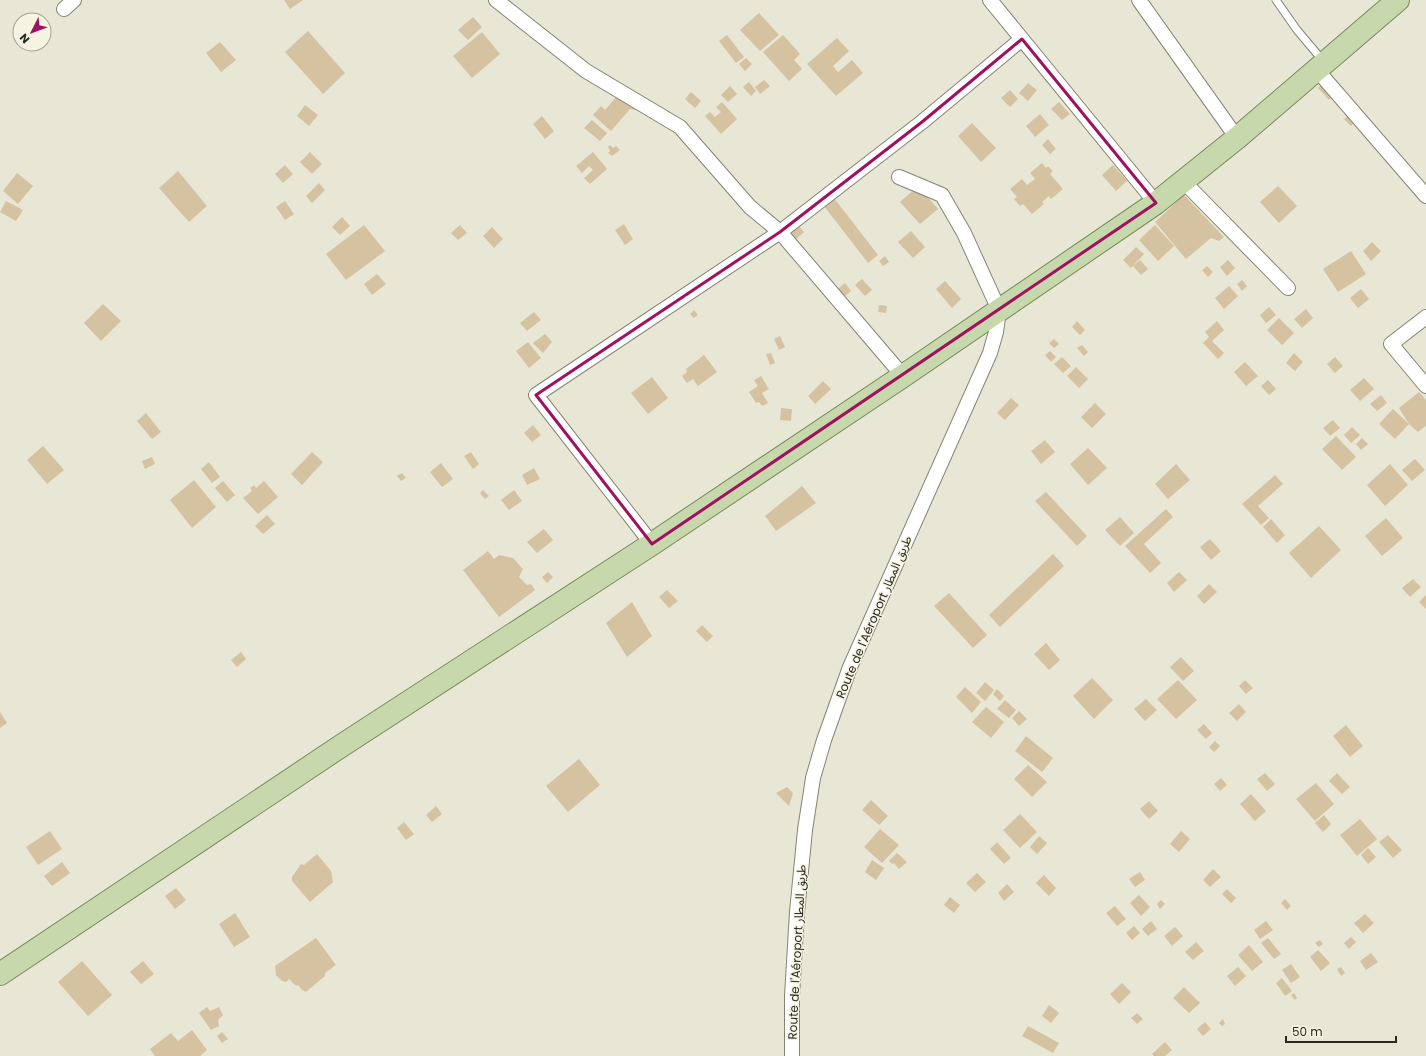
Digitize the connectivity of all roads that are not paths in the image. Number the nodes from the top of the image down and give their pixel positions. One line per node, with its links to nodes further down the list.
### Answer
1 (496, 0): 13 (street)
2 (990, 0): 6 (street)
3 (1139, 0): 8 (street)
4 (1276, 0): 7 (lane)
5 (1398, 0): 7 (main road)
6 (1022, 39): 12 (street); 13 (street)
7 (1321, 67): 8 (main road); 11 (street)
8 (1237, 138): 10 (main road)
9 (899, 177): 15 (street)
10 (1183, 181): 12 (main road); 14 (street)
11 (1426, 196)
12 (1156, 203): 15 (main road)
13 (780, 232): 17 (street); 19 (street)
14 (1288, 288)
15 (999, 310): 17 (main road); 21 (street, Route de l'Aéroport طريق المطار)
16 (1426, 317): 18 (street)
17 (903, 376): 19 (main road)
18 (1426, 386)
19 (652, 544): 20 (main road)
20 (0, 974)
21 (792, 1056)

